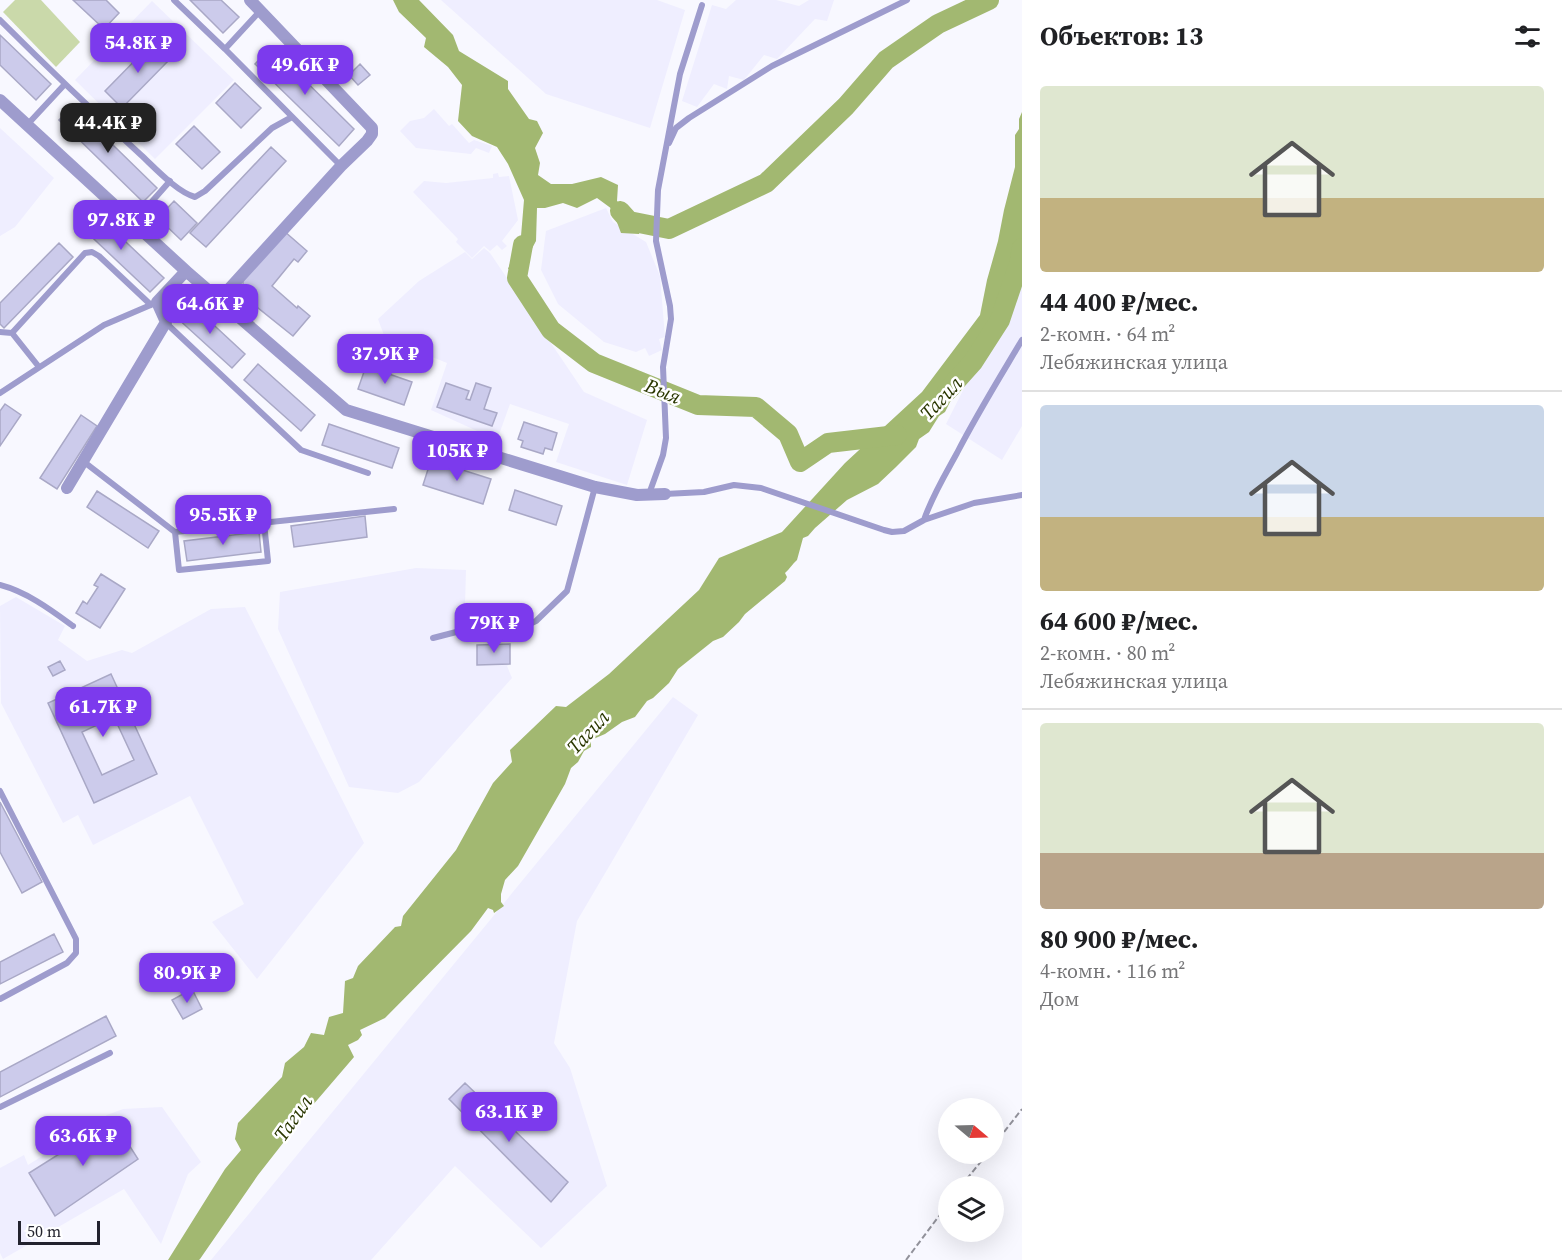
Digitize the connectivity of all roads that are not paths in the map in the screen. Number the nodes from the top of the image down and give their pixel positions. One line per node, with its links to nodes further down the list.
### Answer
1 (174, 0): 7 (lane)
2 (250, 0): 5 (street)
3 (908, 0): 12 (lane)
4 (702, 5): 12 (lane)
5 (260, 10): 7 (lane); 13 (street)
6 (0, 20): 8 (lane)
7 (225, 49): 10 (lane)
8 (65, 84): 11 (lane); 14 (lane)
9 (0, 100): 11 (street)
10 (292, 117): 13 (lane); 14 (lane)
11 (27, 125): 15 (street)
12 (666, 148): 30 (lane)
13 (341, 166): 17 (street)
14 (170, 181): 15 (lane)
15 (133, 222): 16 (street)
16 (186, 272): 17 (street); 18 (street)
17 (219, 300): 27 (street)
18 (154, 304): 19 (street); 21 (lane); 23 (lane)
19 (166, 322): 25 (street); 26 (lane)
20 (0, 332): 21 (lane)
21 (12, 333): 23 (lane)
22 (1022, 340): 33 (lane)
23 (39, 367): 24 (lane)
24 (0, 393)
25 (83, 461): 28 (street); 35 (lane)
26 (368, 473)
27 (595, 487): 30 (street); 38 (lane)
28 (68, 488)
29 (665, 494): 30 (street); 33 (lane)
30 (648, 495)
31 (1022, 495): 33 (lane)
32 (394, 509): 34 (lane)
33 (924, 519)
34 (264, 523): 35 (lane); 35 (lane)
35 (175, 532)
36 (0, 585): 37 (lane)
37 (73, 626)
38 (433, 638)
39 (0, 791): 40 (lane)
40 (0, 999)
41 (110, 1053): 42 (lane)
42 (0, 1107)

